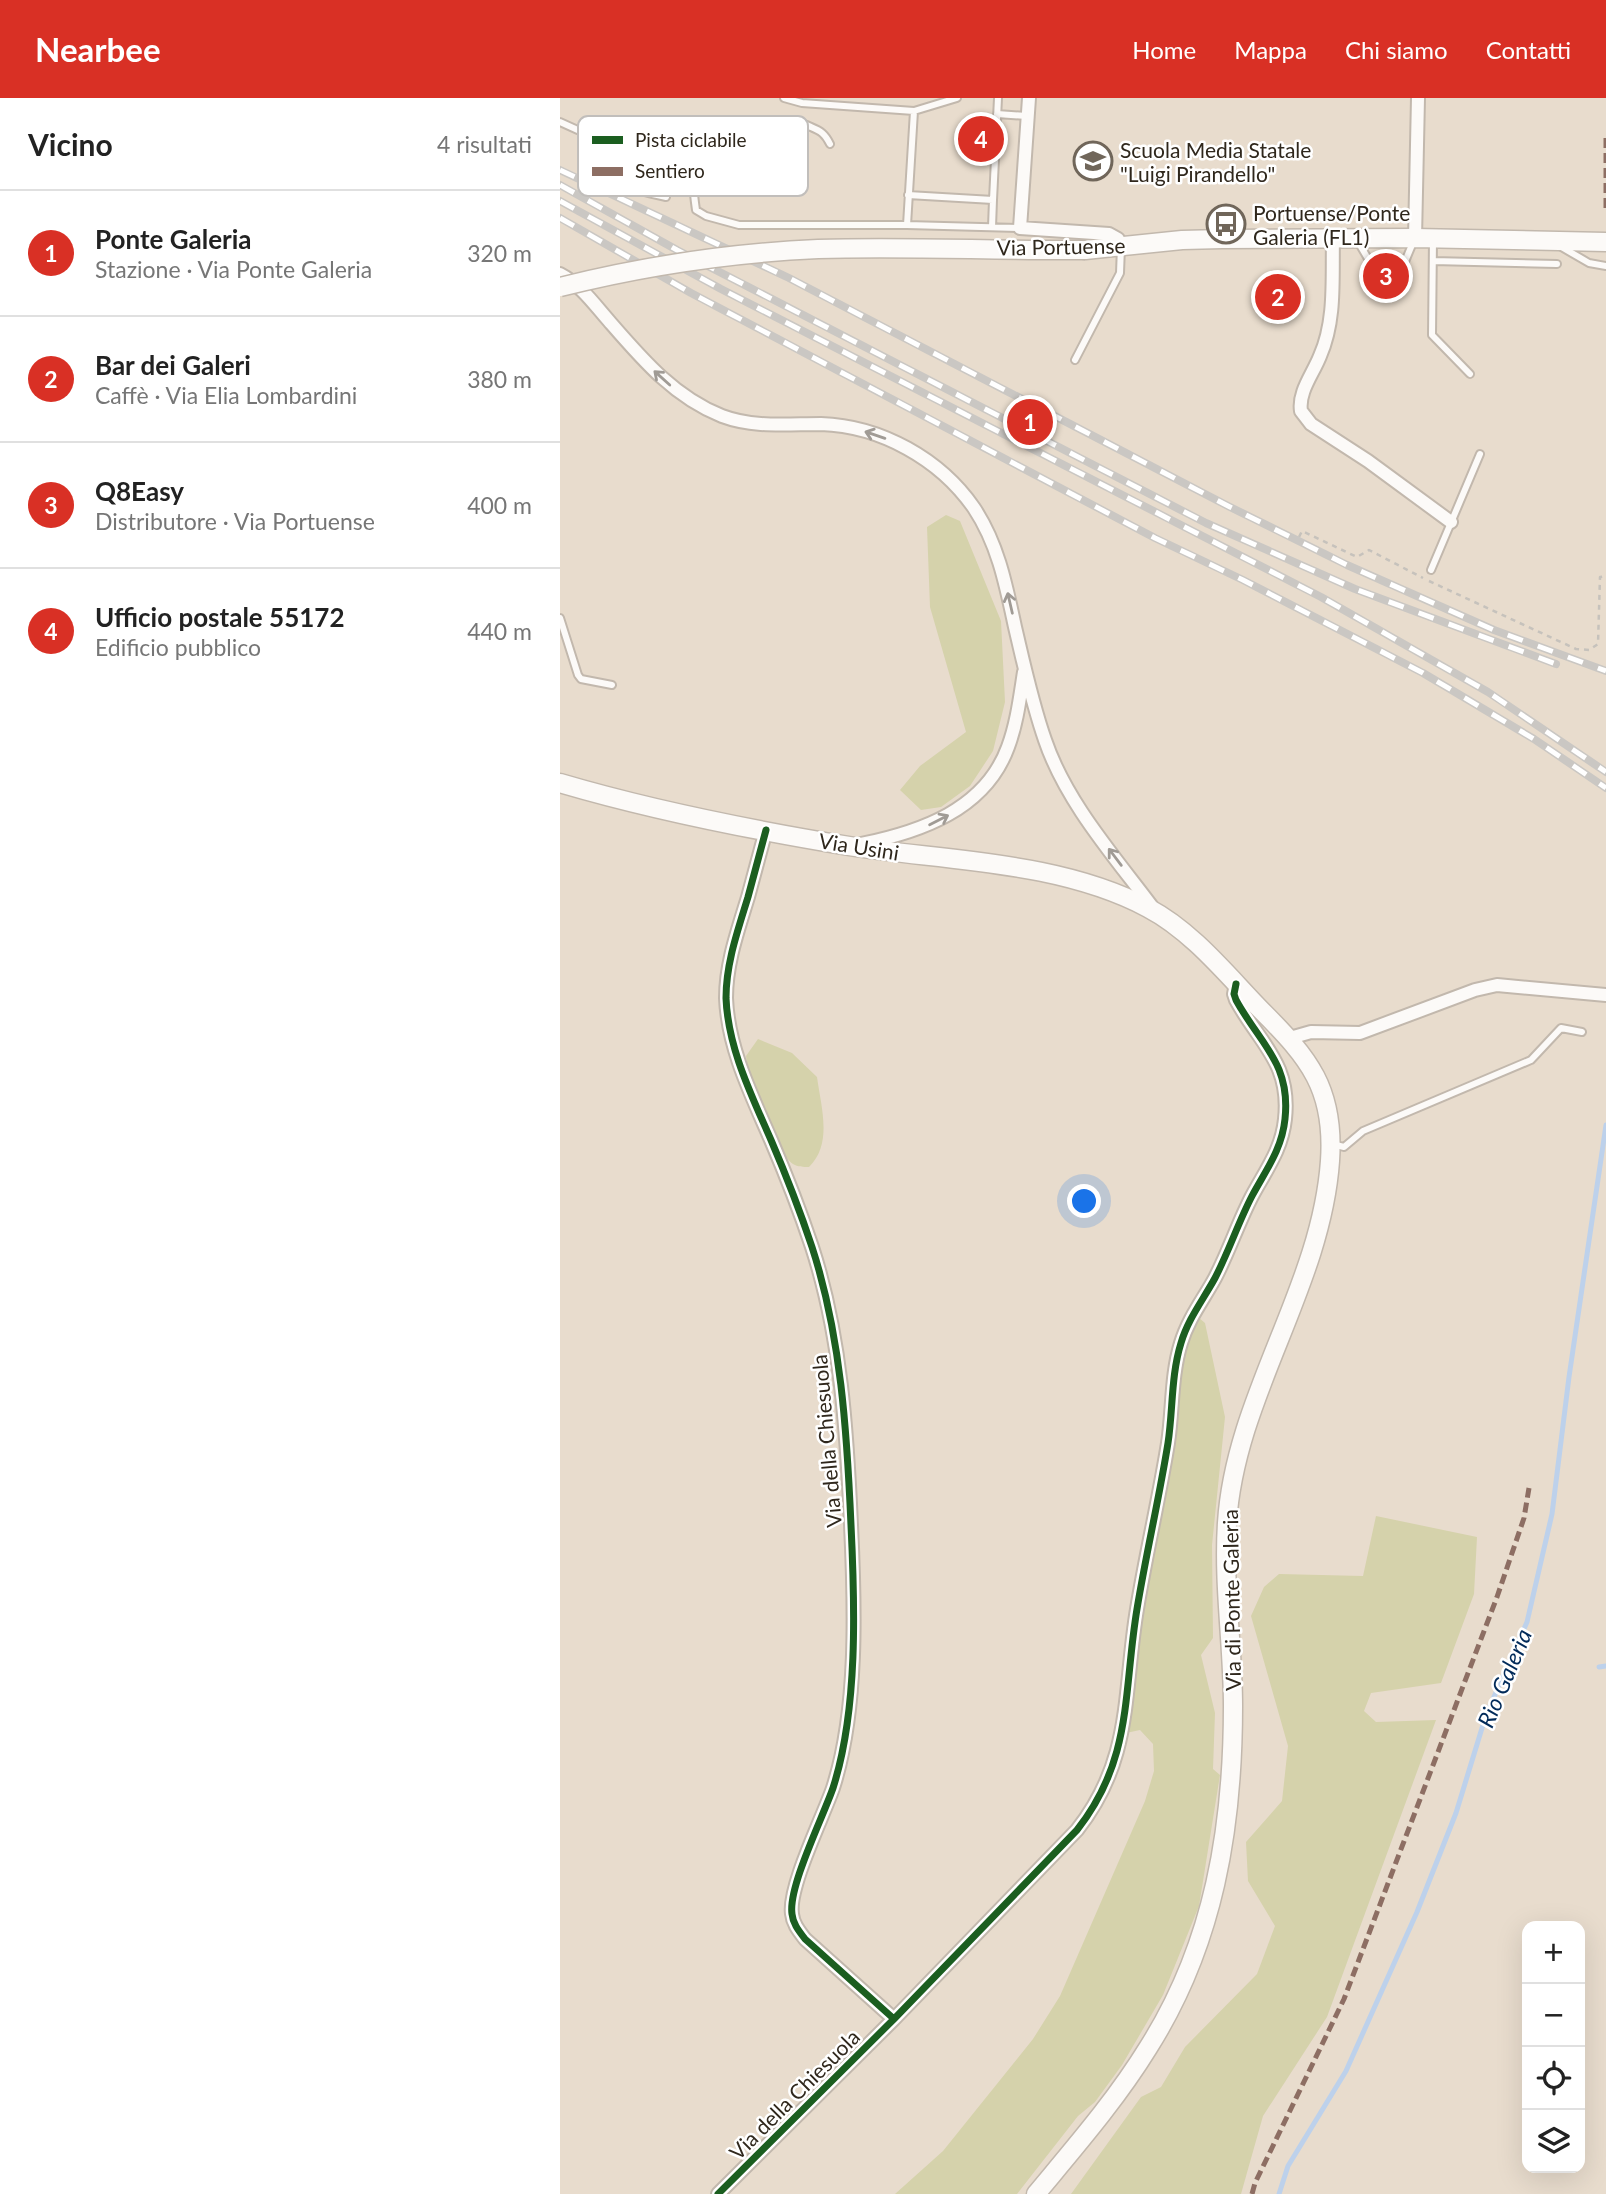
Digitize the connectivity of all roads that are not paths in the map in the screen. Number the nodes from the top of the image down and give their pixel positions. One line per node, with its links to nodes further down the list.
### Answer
1 (784, 98): 6 (lane)
2 (957, 98): 6 (lane)
3 (998, 98): 7 (lane)
4 (1029, 98): 8 (street)
5 (1419, 98): 21 (street)
6 (914, 111): 13 (lane)
7 (997, 114): 8 (lane); 17 (lane)
8 (1027, 117): 20 (street)
9 (560, 122): 11 (lane)
10 (808, 125): 12 (lane)
11 (578, 130)
12 (830, 144)
13 (908, 195): 17 (lane); 18 (lane)
14 (662, 196): 16 (lane)
15 (694, 196): 18 (lane)
16 (666, 197)
17 (993, 200): 19 (lane)
18 (907, 225): 19 (lane)
19 (992, 227): 20 (lane)
20 (1020, 228): 25 (street)
21 (1424, 238): 23 (main road, Via Portuense); 26 (main road, Via Portuense); 27 (lane); 29 (lane)
22 (1333, 239): 23 (main road, Via Portuense); 25 (main road, Via Portuense); 37 (street)
23 (1357, 239): 28 (lane)
24 (1606, 242): 26 (main road, Via Portuense)
25 (1121, 246): 33 (main road, Via Portuense, bridge); 34 (lane)
26 (1579, 250): 31 (lane)
27 (1433, 261): 30 (lane); 35 (lane)
28 (1370, 262): 29 (lane); 29 (lane)
29 (1404, 264)
30 (1557, 264)
31 (1606, 266)
32 (560, 274): 40 (street, one-way to 32)
33 (560, 287)
34 (1074, 360)
35 (1469, 374)
36 (1480, 454): 37 (lane)
37 (1451, 523): 38 (lane)
38 (1431, 570)
39 (560, 618): 41 (lane)
40 (1025, 670): 44 (street, one-way to 40); 45 (street, one-way to 40)
41 (612, 685)
42 (560, 783): 43 (main road, Via Usini)
43 (766, 830): 44 (main road, Via Usini); 51 (street, Via della Chiesuola)
44 (850, 846): 45 (main road, Via Usini)
45 (1155, 912): 46 (main road, Via di Ponte Galeria)
46 (1236, 984): 49 (main road, Via di Ponte Galeria); 51 (street, Via della Chiesuola)
47 (1606, 995): 49 (street)
48 (1582, 1032): 50 (lane)
49 (1290, 1038): 50 (main road, Via di Ponte Galeria)
50 (1331, 1144): 53 (main road, Via di Ponte Galeria)
51 (894, 2019): 52 (street, Via della Chiesuola)
52 (718, 2194)
53 (1036, 2194)

